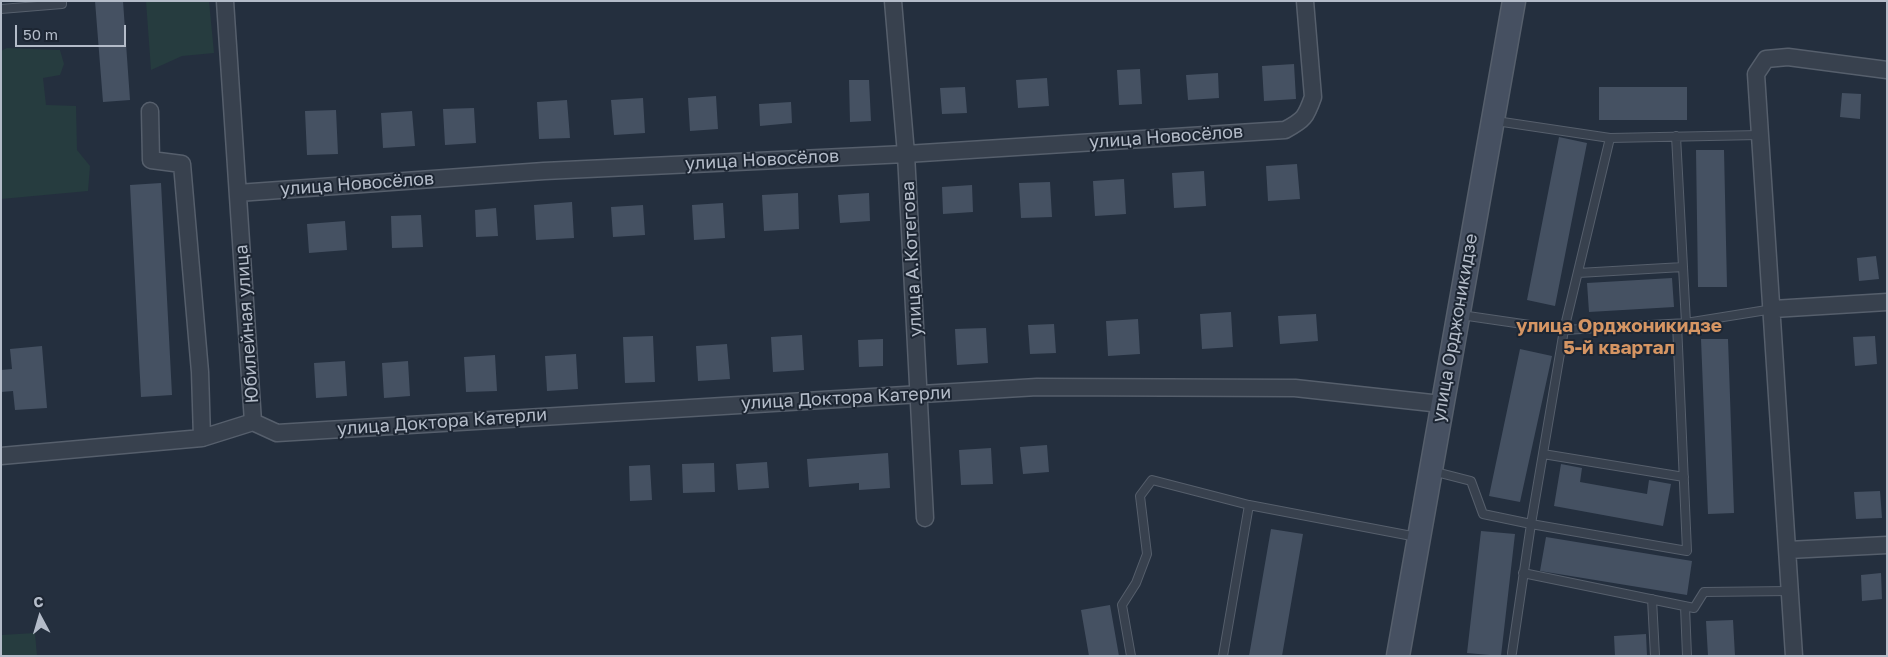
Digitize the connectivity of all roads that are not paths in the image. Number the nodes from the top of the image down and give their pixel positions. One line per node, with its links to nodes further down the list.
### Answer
1 (62, 1): 6 (lane)
2 (225, 1): 14 (street, Юбилейная улица)
3 (893, 1): 13 (street, улица А.Котегова)
4 (1305, 1): 13 (street, улица Новосёлов)
5 (1514, 1): 9 (main road, улица Орджоникидзе)
6 (1, 9)
7 (1887, 70): 10 (street)
8 (150, 111): 26 (street)
9 (1494, 121): 12 (lane); 19 (main road, улица Орджоникидзе)
10 (1759, 135): 11 (lane); 18 (street)
11 (1676, 136): 12 (lane); 15 (lane)
12 (1610, 138): 16 (lane)
13 (906, 154): 14 (street, улица Новосёлов); 23 (street, улица А.Котегова)
14 (238, 193): 25 (street, Юбилейная улица)
15 (1683, 267): 16 (lane); 20 (lane)
16 (1578, 272): 22 (lane)
17 (1887, 302): 18 (street)
18 (1773, 309): 20 (lane); 36 (street)
19 (1458, 315): 22 (lane); 24 (main road, улица Орджоникидзе)
20 (1686, 323): 21 (lane)
21 (1677, 324): 22 (lane); 30 (lane)
22 (1564, 330): 27 (lane)
23 (919, 394): 24 (street, улица Доктора Катерли); 25 (street, улица Доктора Катерли); 32 (street, улица А.Котегова)
24 (1441, 404): 29 (main road, улица Орджоникидзе)
25 (253, 422): 26 (street, Юбилейная улица)
26 (202, 438): 28 (street, Юбилейная улица)
27 (1543, 454): 30 (lane); 33 (lane)
28 (1, 456)
29 (1430, 471): 33 (lane); 34 (main road, улица Орджоникидзе)
30 (1684, 477): 33 (lane)
31 (1248, 505): 34 (lane); 42 (lane); 43 (lane)
32 (925, 518)
33 (1530, 524): 37 (lane)
34 (1419, 537): 44 (main road, улица Орджоникидзе)
35 (1887, 544): 36 (street)
36 (1788, 550): 38 (street)
37 (1523, 573): 39 (lane); 41 (lane)
38 (1790, 590): 40 (lane); 47 (street)
39 (1652, 599): 40 (lane); 45 (lane)
40 (1685, 606): 46 (lane)
41 (1512, 653)
42 (1131, 656)
43 (1222, 656)
44 (1398, 656)
45 (1655, 656)
46 (1687, 656)
47 (1794, 656)

